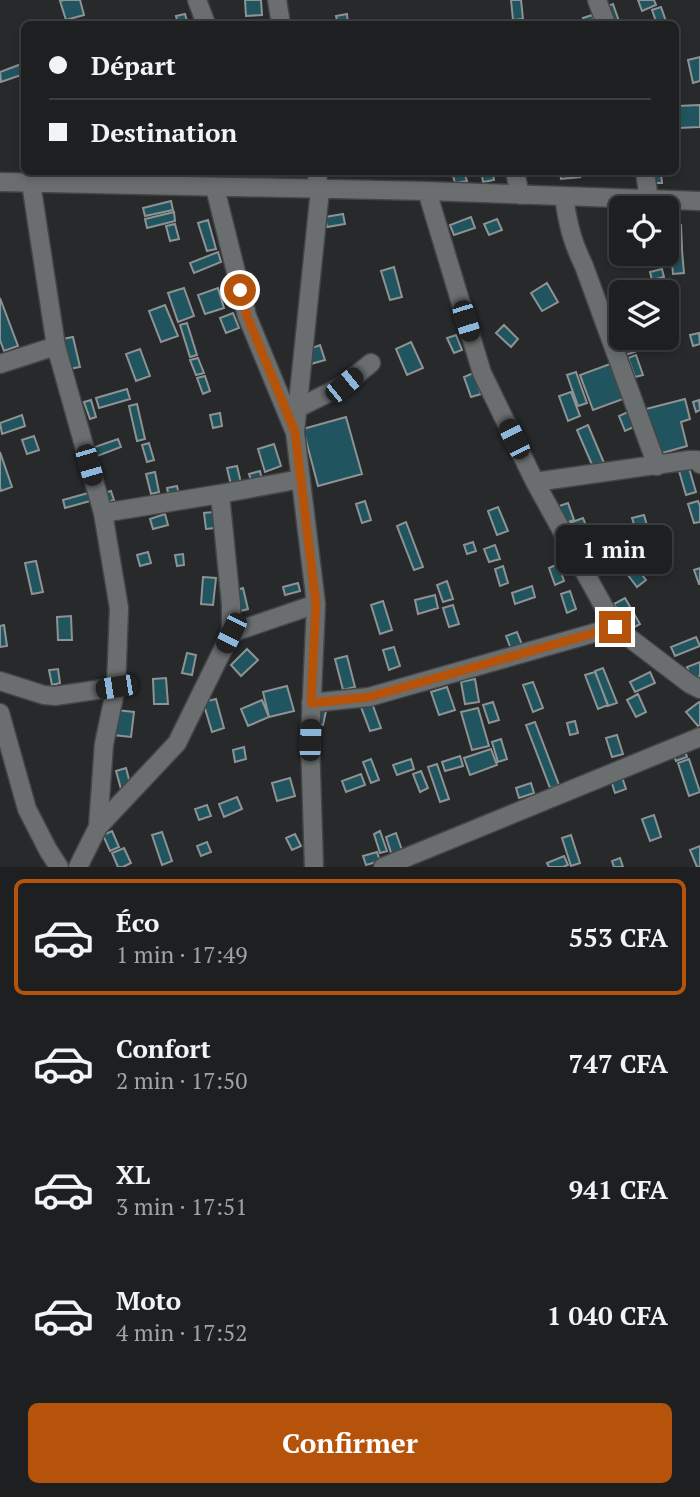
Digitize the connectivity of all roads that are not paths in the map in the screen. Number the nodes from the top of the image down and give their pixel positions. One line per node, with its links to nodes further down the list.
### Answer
1 (197, 0): 4 (street)
2 (278, 0): 5 (street)
3 (597, 0): 6 (street)
4 (205, 21)
5 (278, 21)
6 (605, 21)
7 (317, 175): 13 (street)
8 (516, 175): 15 (street)
9 (645, 175): 16 (street)
10 (0, 182): 12 (street)
11 (224, 182): 12 (street); 13 (street); 25 (street)
12 (31, 183): 21 (street)
13 (320, 190): 14 (street); 24 (street)
14 (427, 191): 15 (street); 29 (street)
15 (520, 195): 17 (street)
16 (648, 196)
17 (564, 197): 18 (street); 27 (street)
18 (609, 199)
19 (679, 201): 20 (street)
20 (700, 201)
21 (56, 346): 23 (street); 31 (street)
22 (371, 363): 24 (street)
23 (0, 364)
24 (298, 408): 25 (street)
25 (295, 432): 28 (street)
26 (700, 464): 27 (street)
27 (657, 466): 29 (street)
28 (301, 478): 30 (street); 32 (street)
29 (535, 482): 33 (street)
30 (220, 495): 31 (street); 34 (street)
31 (103, 513): 36 (street)
32 (316, 604): 34 (street); 38 (street)
33 (615, 627): 37 (street); 38 (street)
34 (231, 633): 41 (street)
35 (0, 681): 36 (street)
36 (116, 687): 41 (street)
37 (700, 689)
38 (311, 703): 44 (street)
39 (0, 713): 42 (street)
40 (700, 737): 45 (street)
41 (98, 827): 43 (street)
42 (59, 867)
43 (78, 867)
44 (314, 867)
45 (383, 867)

